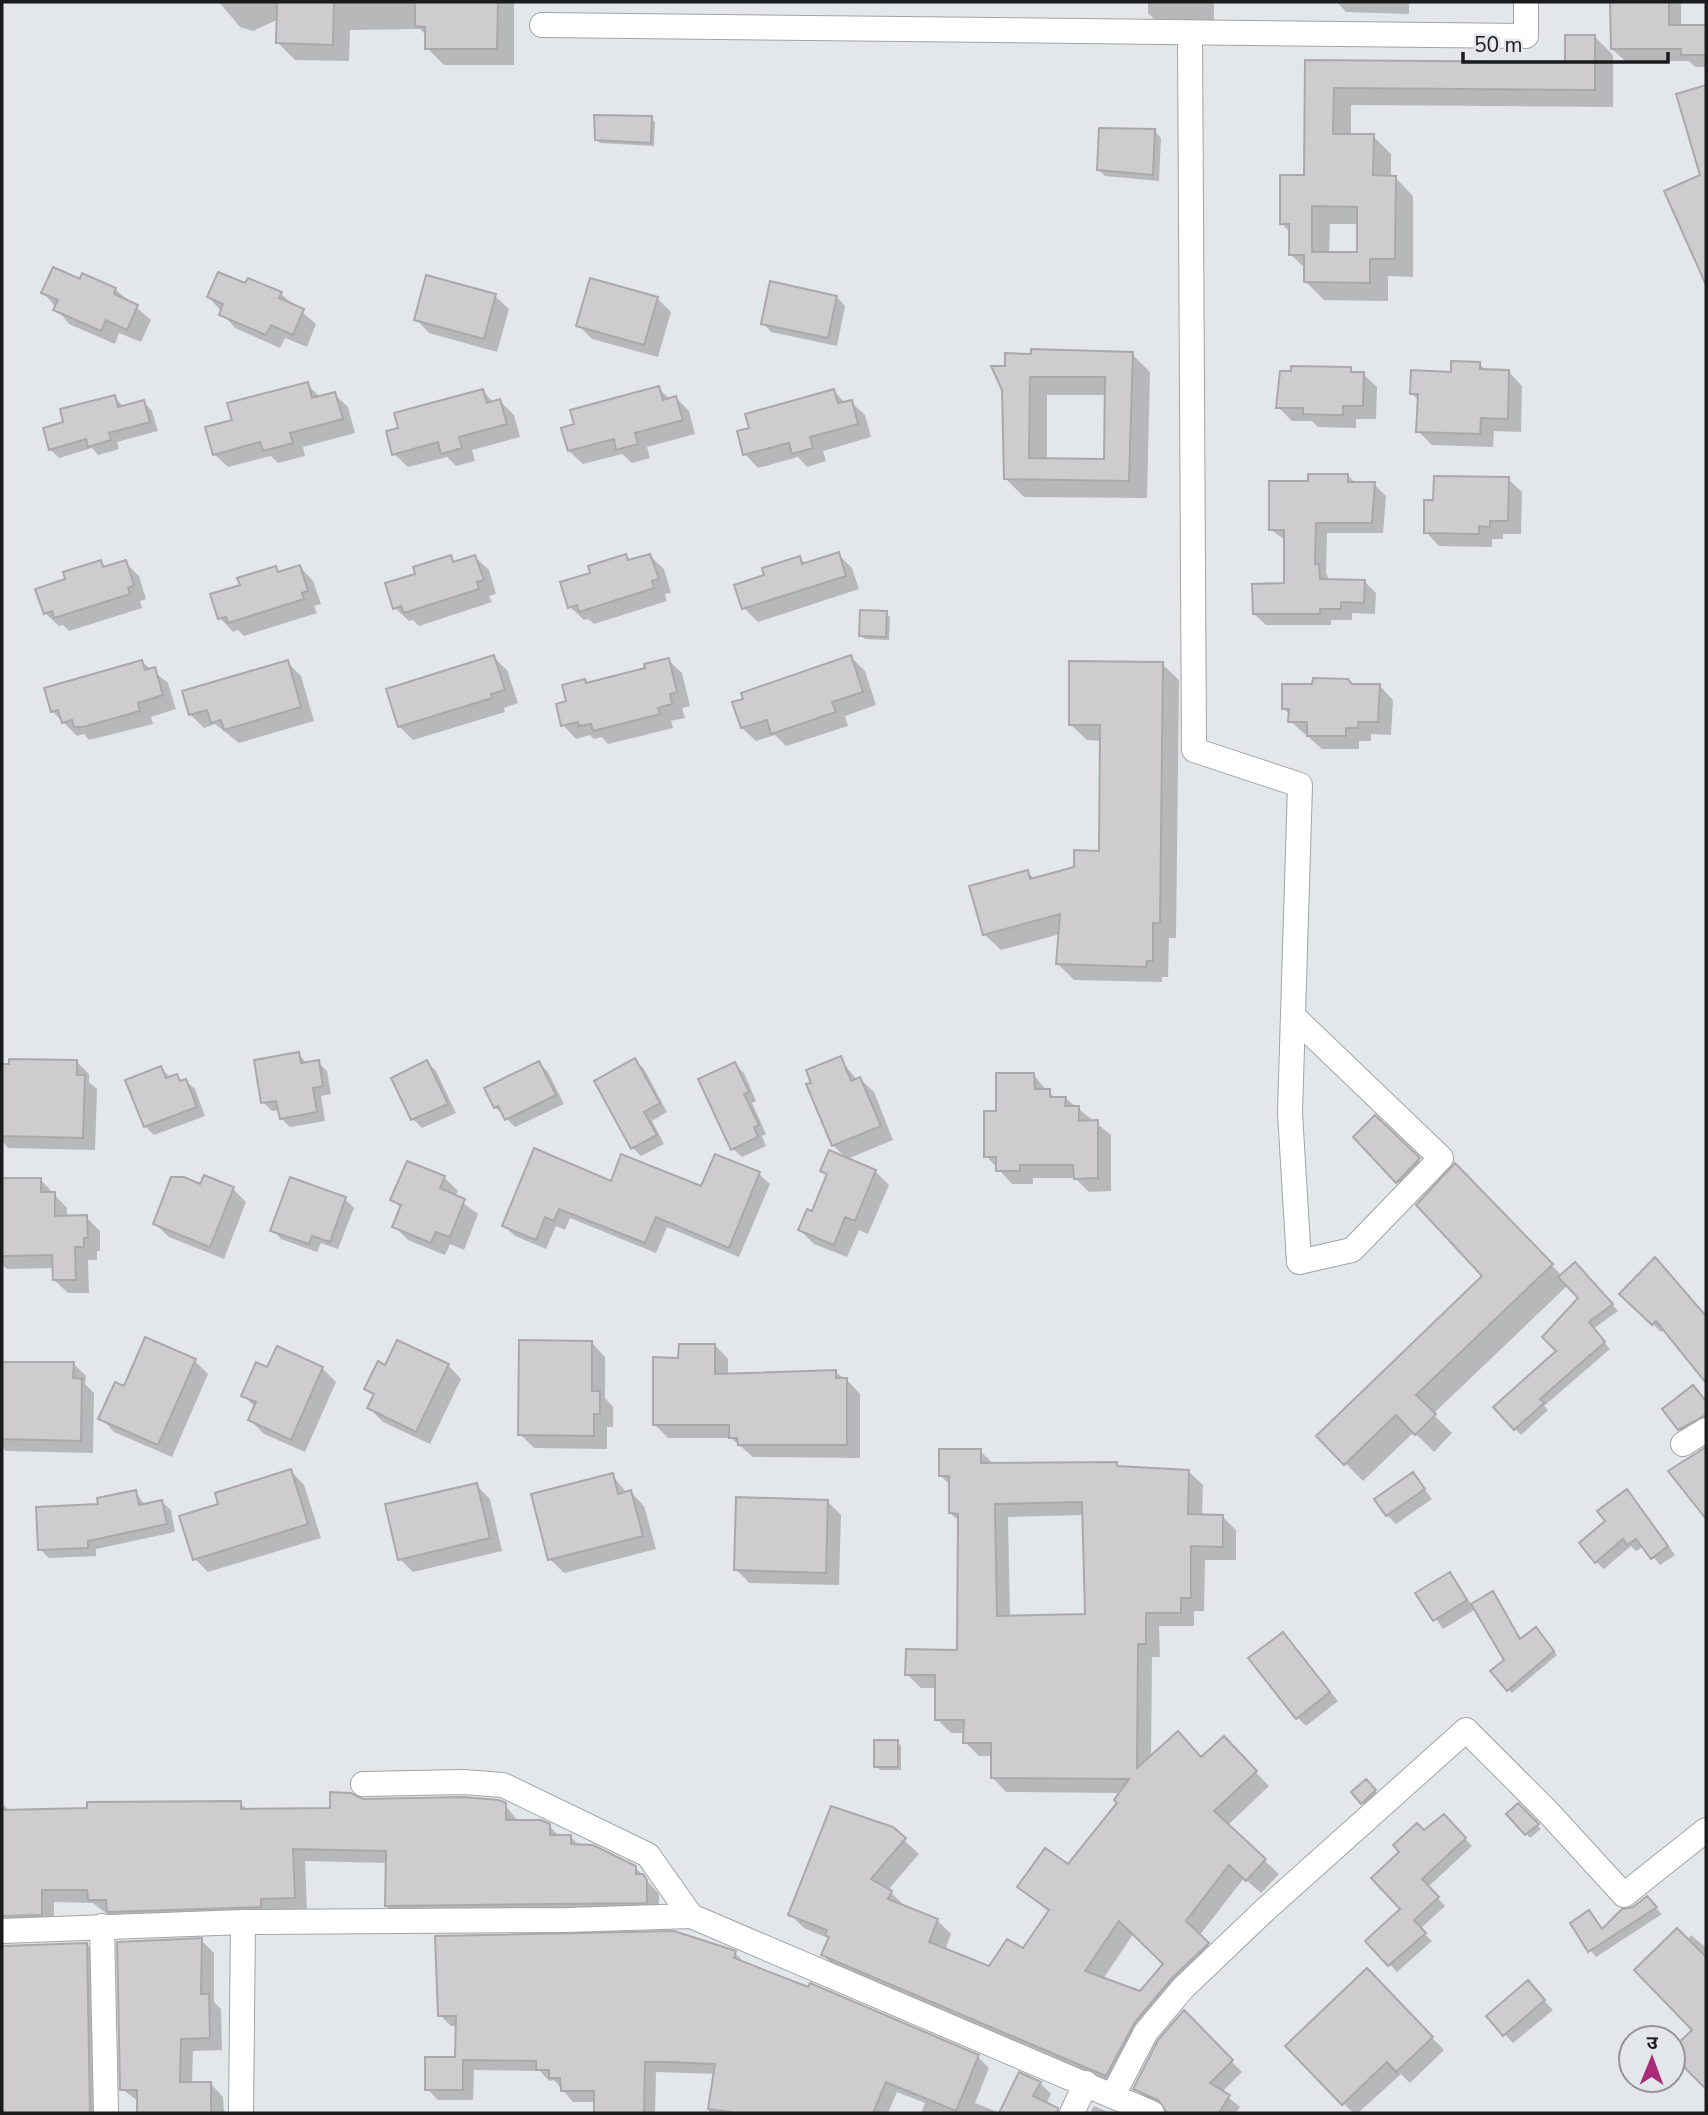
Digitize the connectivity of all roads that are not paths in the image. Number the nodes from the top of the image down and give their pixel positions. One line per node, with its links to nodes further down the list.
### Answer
1 (1526, 2): 3 (street)
2 (542, 25): 3 (street)
3 (1190, 33): 4 (street)
4 (1293, 1016): 4 (street)
5 (1706, 1430): 6 (street)
6 (1683, 1444)
7 (363, 1784): 9 (street)
8 (1706, 1830): 14 (street)
9 (691, 1916): 10 (street); 13 (street)
10 (243, 1922): 11 (street); 16 (street)
11 (102, 1927): 12 (street); 15 (street)
12 (2, 1931)
13 (1086, 2083): 14 (street); 17 (street)
14 (1113, 2095): 18 (street)
15 (106, 2113)
16 (241, 2113)
17 (1072, 2113)
18 (1152, 2113)

